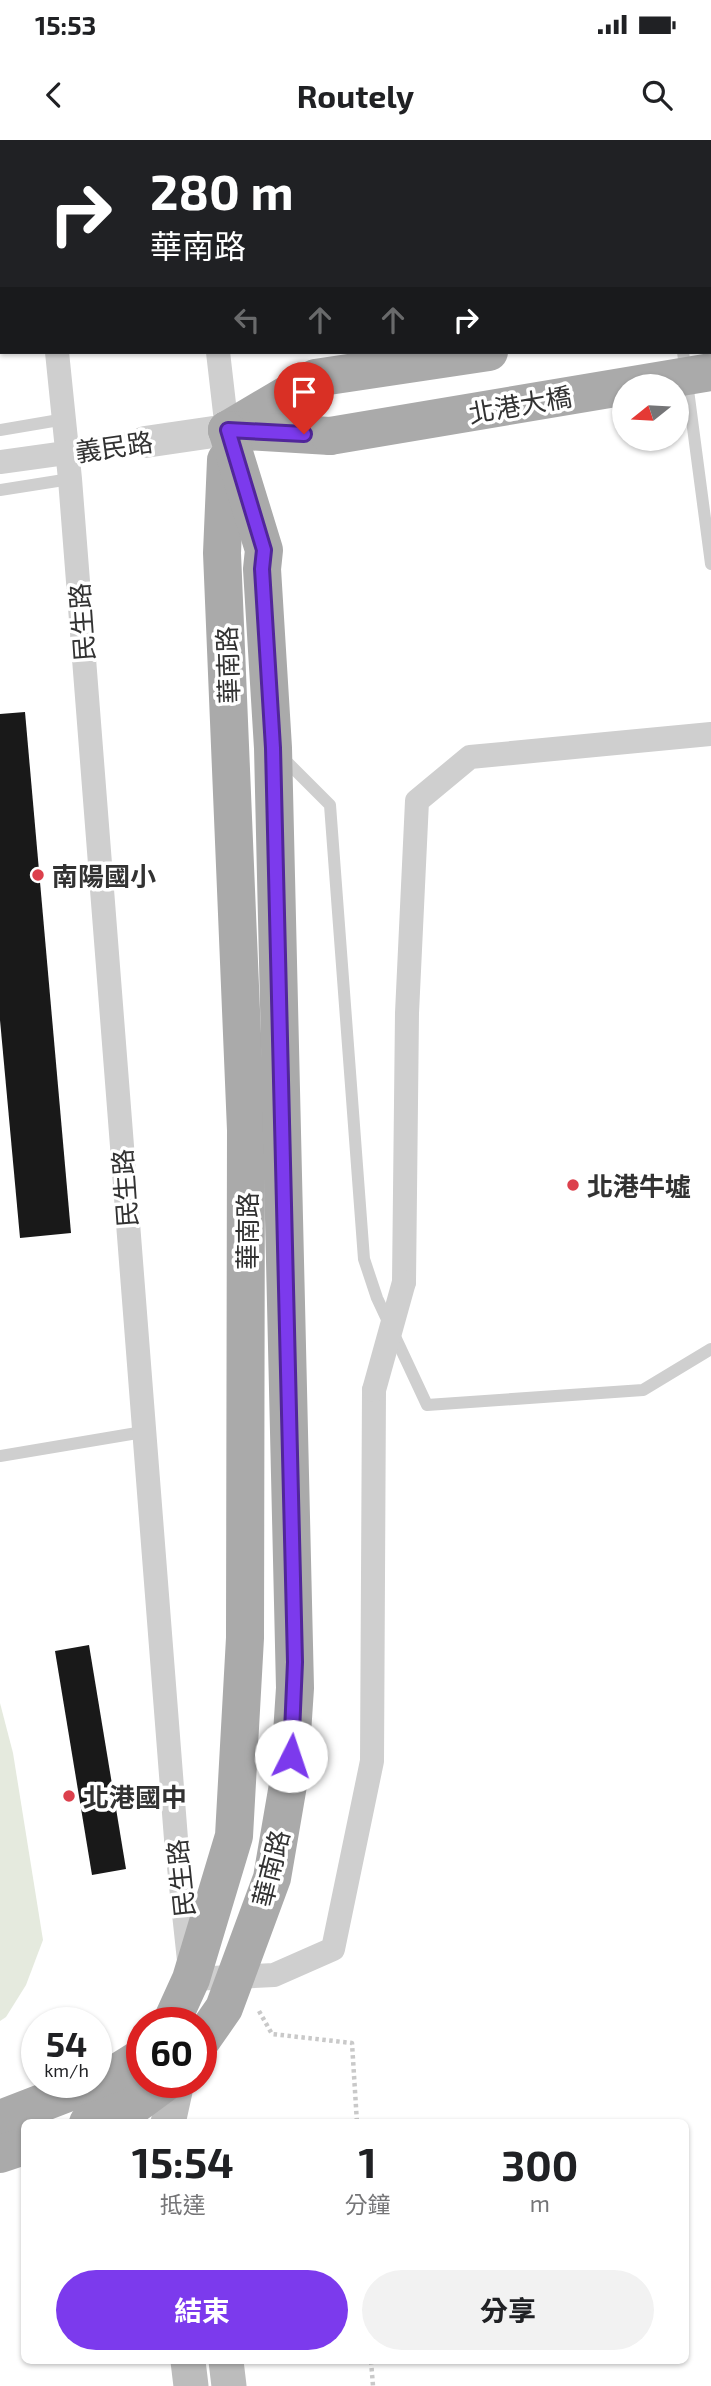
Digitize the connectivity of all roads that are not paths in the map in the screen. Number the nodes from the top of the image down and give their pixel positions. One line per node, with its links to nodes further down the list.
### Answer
1 (57, 354): 6 (street, 民生路)
2 (218, 354): 8 (street)
3 (476, 354): 8 (main road)
4 (683, 354): 13 (lane)
5 (711, 372): 8 (main road, 北港大橋, bridge)
6 (65, 419): 7 (lane, 義民路); 11 (street, 民生路)
7 (0, 430)
8 (228, 430): 9 (street, 義民路); 15 (main road, 華南路); 20 (main road, 華南路)
9 (145, 442): 10 (street, 義民路, bridge)
10 (0, 462)
11 (70, 479): 12 (lane, 義民路); 17 (street, 民生路)
12 (0, 490)
13 (711, 565)
14 (711, 734): 19 (street, bridge)
15 (273, 748): 16 (lane); 19 (main road, 華南路)
16 (711, 1349)
17 (143, 1432): 18 (lane); 20 (street, 民生路)
18 (0, 1456)
19 (235, 1976): 20 (street); 23 (main road, 華南路)
20 (191, 1979): 21 (main road, 華南路); 22 (main road, 民生路)
21 (178, 2007)
22 (188, 2007)
23 (217, 2017)
24 (54, 2098): 28 (main road)
25 (144, 2098): 29 (main road)
26 (175, 2098): 30 (main road)
27 (183, 2098): 31 (main road)
28 (0, 2119)
29 (99, 2119)
30 (169, 2119)
31 (188, 2119)
32 (21, 2147): 33 (main road)
33 (0, 2154)
34 (188, 2364): 36 (main road)
35 (226, 2364): 37 (main road)
36 (191, 2386)
37 (229, 2386)

